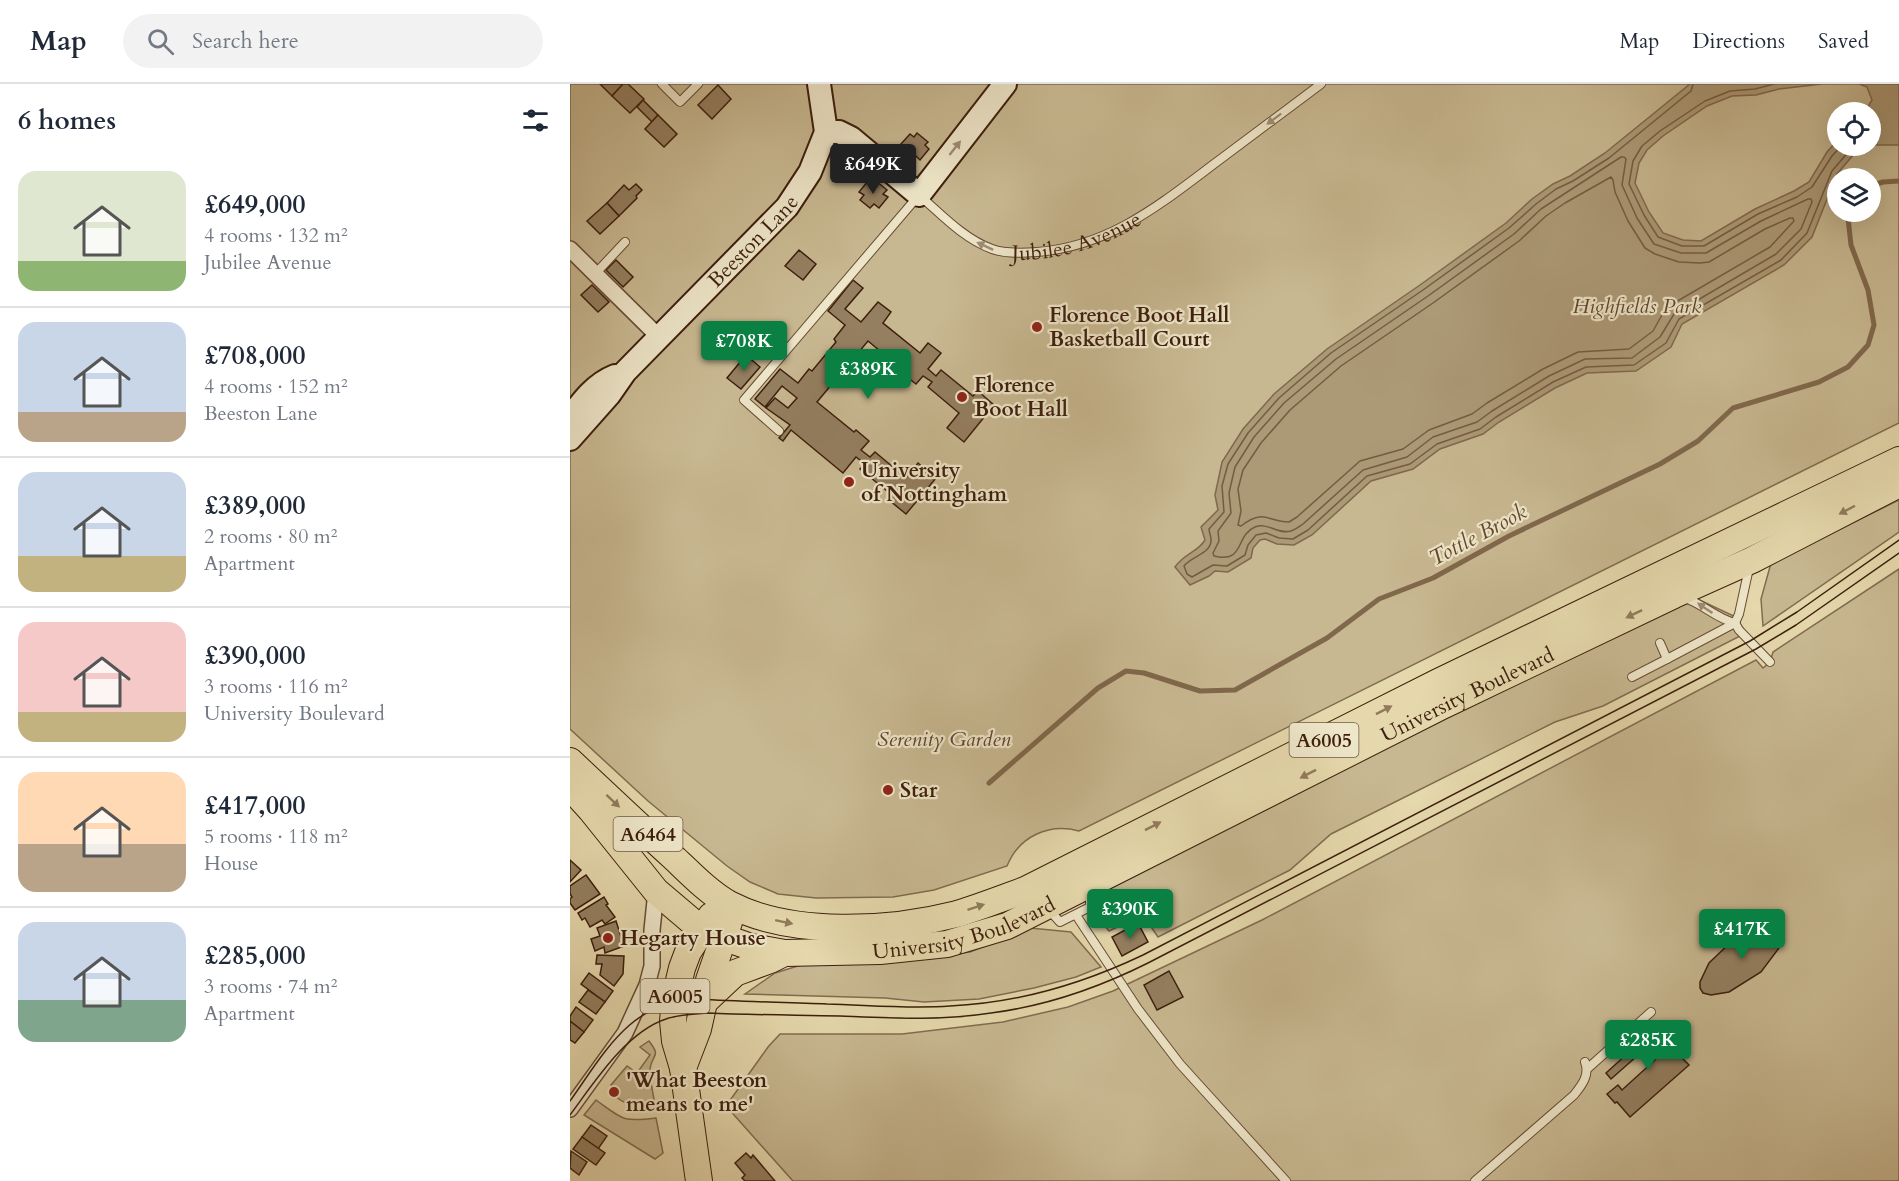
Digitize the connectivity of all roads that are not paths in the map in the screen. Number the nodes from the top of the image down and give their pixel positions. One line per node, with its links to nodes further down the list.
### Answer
1 (662, 84): 2 (lane)
2 (698, 84)
3 (819, 84): 6 (street)
4 (1005, 84): 7 (street, one-way to 4)
5 (1321, 84): 7 (lane, Jubilee Avenue, one-way to 7)
6 (826, 132): 7 (street, Jubilee Avenue); 11 (street, Beeston Lane)
7 (919, 195): 14 (lane)
8 (625, 242): 10 (lane)
9 (570, 249): 10 (street)
10 (595, 274): 11 (street)
11 (659, 337): 12 (street, Beeston Lane)
12 (618, 375): 13 (street, Beeston Lane); 15 (street, Beeston Lane)
13 (571, 417)
14 (779, 431)
15 (570, 439)
16 (1899, 460): 29 (main road, University Boulevard / A6005, one-way to 16)
17 (1899, 484): 18 (main road, University Boulevard / A6005, one-way to 18)
18 (1752, 560): 19 (main road, University Boulevard / A6005); 20 (lane)
19 (1674, 595): 20 (lane, one-way to 19); 28 (main road, University Boulevard / A6005, one-way to 28)
20 (1735, 623): 22 (lane); 23 (lane)
21 (1660, 643): 22 (lane)
22 (1667, 659): 24 (lane)
23 (1770, 662)
24 (1632, 676)
25 (570, 761): 29 (main road, University Boulevard / A6464, one-way to 29)
26 (570, 787): 27 (main road, University Boulevard / A6464)
27 (656, 891): 32 (main road, University Boulevard / A6464); 37 (street)
28 (1090, 896): 30 (main road, University Boulevard / A6005); 31 (lane)
29 (729, 903): 32 (main road, A6005)
30 (1053, 914): 31 (lane); 33 (main road, University Boulevard / A6005)
31 (1076, 915): 39 (lane)
32 (713, 933): 33 (main road, University Boulevard / A6005); 34 (main road, A6005); 36 (main road, A6005)
33 (784, 952): 34 (main road, A6005)
34 (703, 1003): 36 (main road, A6005)
35 (1651, 1012): 40 (lane)
36 (684, 1068): 38 (main road, A6005)
37 (570, 1109)
38 (699, 1181)
39 (1286, 1181)
40 (1475, 1181)

